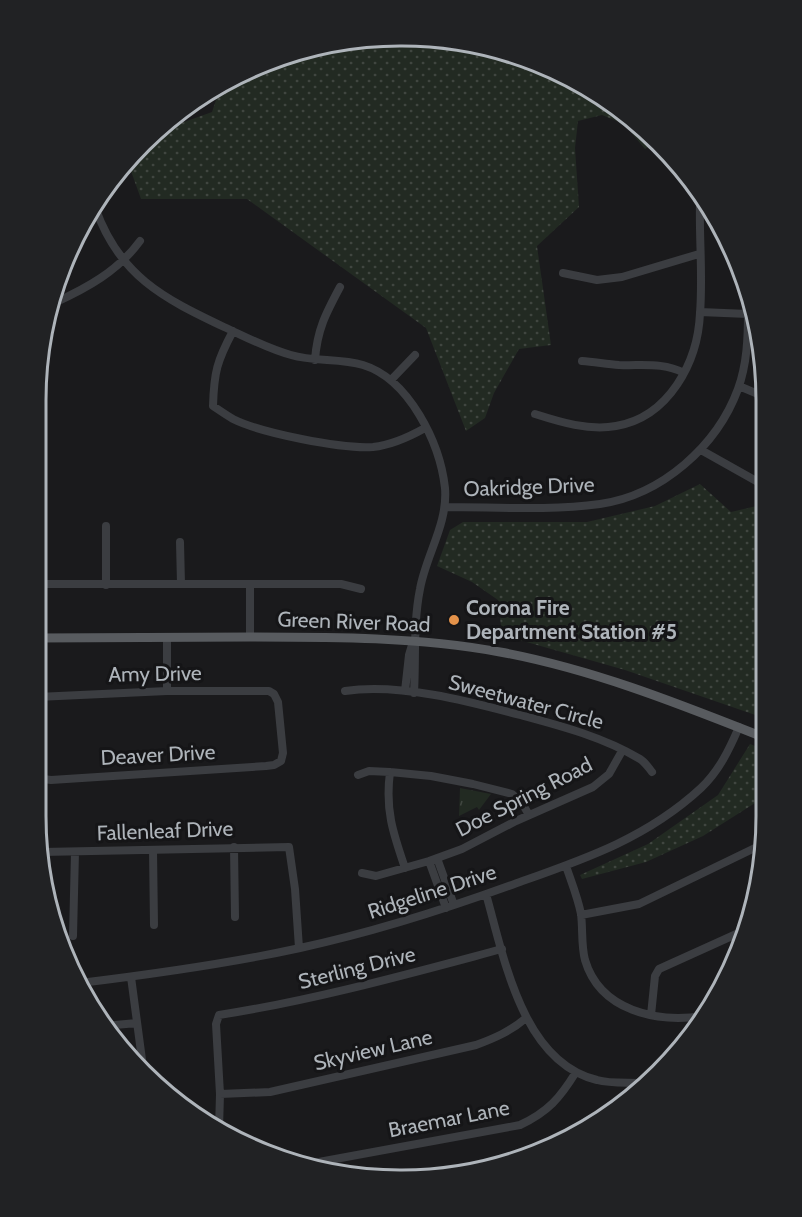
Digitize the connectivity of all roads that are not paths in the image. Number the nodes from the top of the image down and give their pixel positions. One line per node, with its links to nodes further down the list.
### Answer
1 (700, 210): 4 (street)
2 (99, 216): 5 (street)
3 (140, 241): 5 (street)
4 (699, 254): 6 (street); 9 (street)
5 (123, 260): 8 (street); 12 (street)
6 (563, 273)
7 (340, 287): 14 (street)
8 (62, 299)
9 (700, 312): 10 (street); 16 (street)
10 (744, 313)
11 (747, 326): 18 (street, Oakridge Drive)
12 (233, 331): 14 (street); 21 (street)
13 (416, 355): 17 (street)
14 (315, 360): 17 (street)
15 (582, 361): 16 (street)
16 (684, 374): 20 (street)
17 (391, 380): 21 (street)
18 (739, 386): 19 (street); 22 (street, Oakridge Drive)
19 (756, 393)
20 (535, 414)
21 (425, 428): 24 (street)
22 (700, 450): 23 (street); 24 (street, Oakridge Drive)
23 (756, 481)
24 (445, 507): 35 (street)
25 (106, 526): 30 (street)
26 (180, 542): 28 (street)
27 (46, 584): 30 (street)
28 (181, 584): 29 (street); 30 (street)
29 (250, 584): 31 (street); 32 (street)
30 (105, 585)
31 (361, 589)
32 (250, 637): 34 (main road, Green River Road); 35 (main road, Green River Road)
33 (46, 638): 34 (main road, Green River Road)
34 (167, 638): 36 (street)
35 (414, 640): 38 (street); 39 (street); 41 (main road, Green River Road)
36 (167, 691): 40 (street, Amy Drive); 44 (street, Amy Drive)
37 (345, 691): 38 (street, Sweetwater Circle)
38 (405, 691): 39 (street, Sweetwater Circle)
39 (414, 693): 43 (street, Sweetwater Circle)
40 (46, 697)
41 (739, 728): 42 (main road, Green River Road); 56 (street, Ridgeline Drive)
42 (756, 734)
43 (622, 751): 46 (street, Sweetwater Circle); 49 (street, Doe Spring Road)
44 (281, 760): 48 (street, Deaver Drive)
45 (390, 772): 47 (street); 49 (street); 57 (street)
46 (652, 772)
47 (358, 775)
48 (46, 779)
49 (530, 815): 55 (street, Doe Spring Road)
50 (234, 846): 51 (street, Fallenleaf Drive); 62 (street); 66 (street, Fallenleaf Drive)
51 (153, 850): 54 (street, Fallenleaf Drive); 63 (street)
52 (754, 850): 61 (street)
53 (49, 852): 54 (street, Fallenleaf Drive)
54 (75, 852): 65 (street)
55 (433, 860): 57 (street, Doe Spring Road); 60 (street)
56 (566, 866): 59 (street, Ridgeline Drive); 61 (street)
57 (405, 868): 58 (street, Doe Spring Road)
58 (362, 873)
59 (486, 894): 60 (street, Ridgeline Drive); 67 (street)
60 (450, 907): 66 (street, Ridgeline Drive)
61 (581, 915): 70 (street)
62 (235, 917)
63 (154, 925)
64 (735, 934): 70 (street)
65 (73, 936)
66 (299, 948): 68 (street, Ridgeline Drive)
67 (502, 949): 72 (street); 78 (street, Sterling Drive)
68 (131, 977): 69 (street, Ridgeline Drive); 73 (street)
69 (88, 982)
70 (651, 1015): 71 (street)
71 (693, 1017)
72 (526, 1018): 76 (street); 78 (street, Skyview Lane)
73 (137, 1023): 74 (street); 75 (street)
74 (115, 1025)
75 (142, 1058)
76 (576, 1072): 77 (street); 80 (street, Braemar Lane)
77 (636, 1083)
78 (220, 1094): 79 (street)
79 (219, 1120)
80 (322, 1161)

